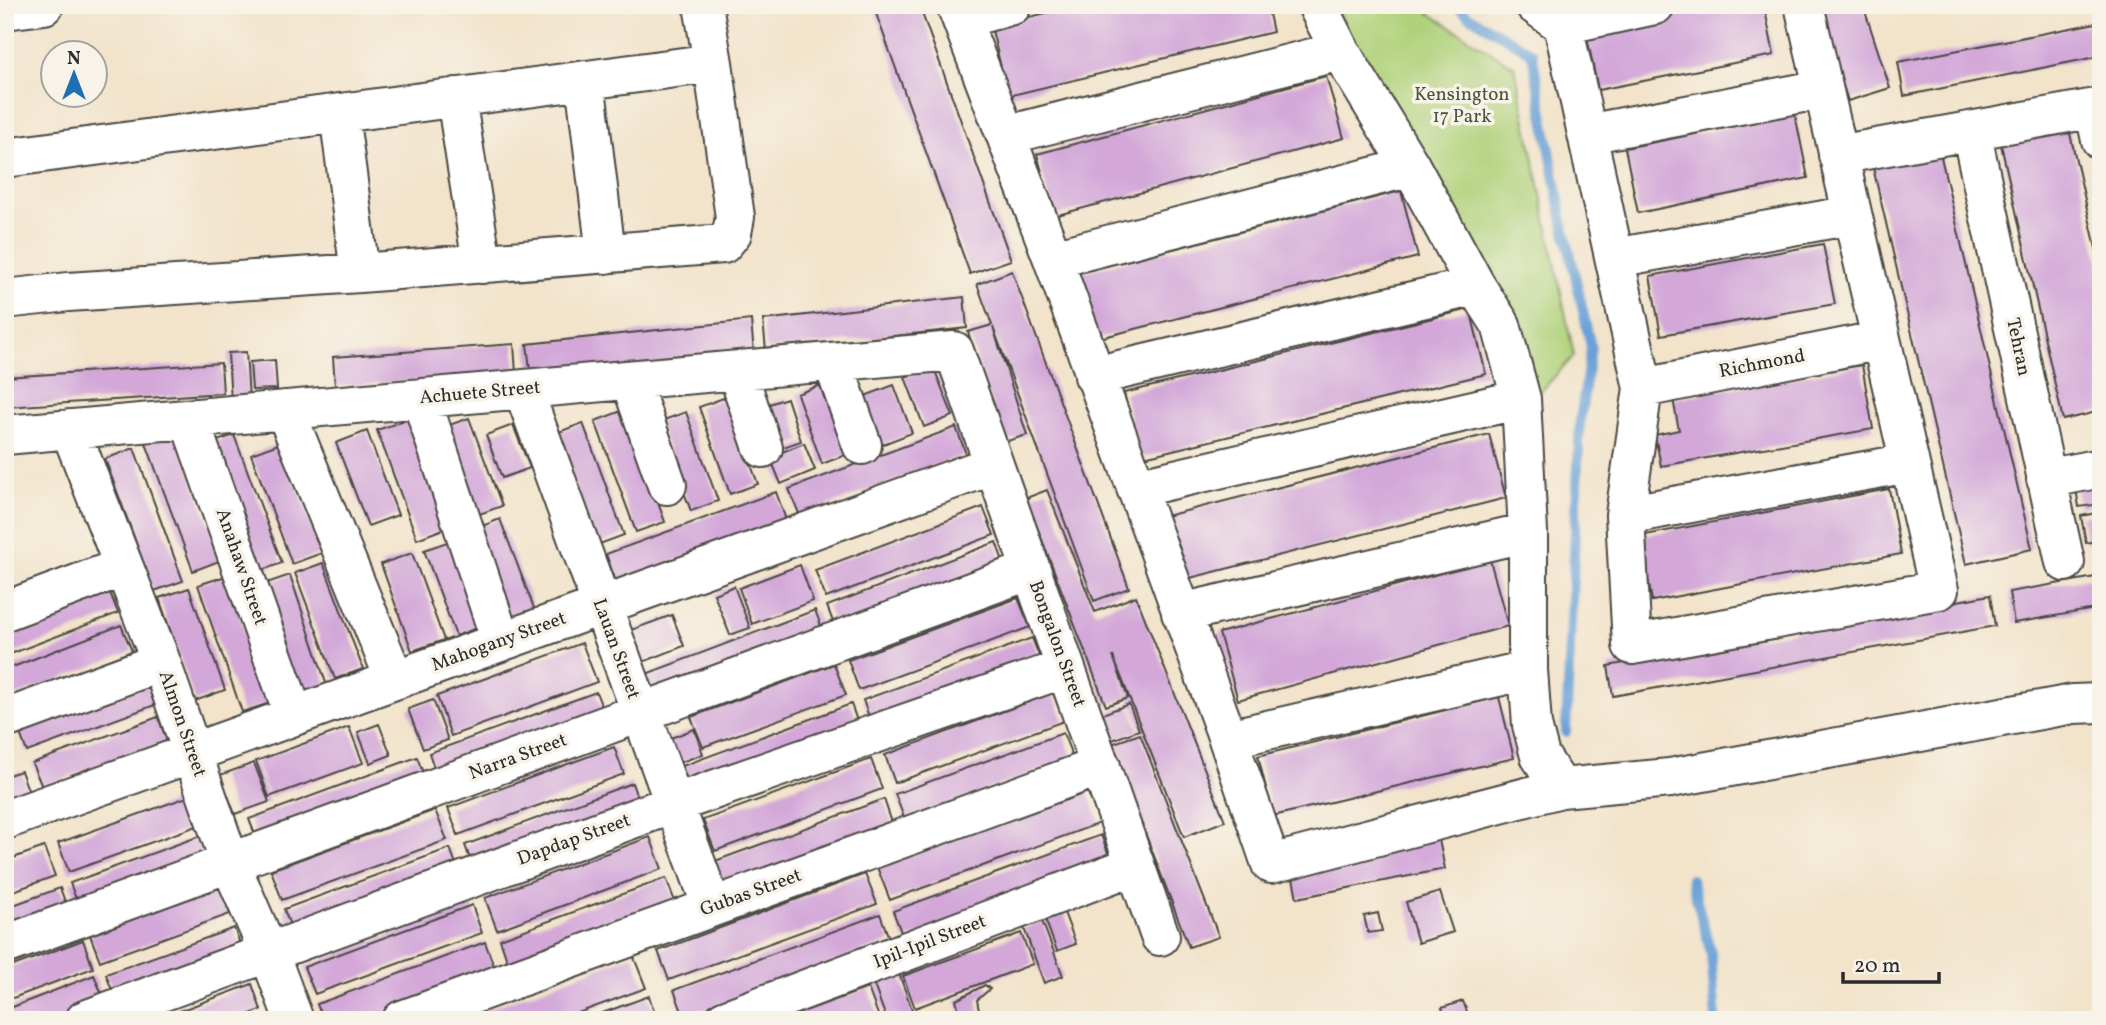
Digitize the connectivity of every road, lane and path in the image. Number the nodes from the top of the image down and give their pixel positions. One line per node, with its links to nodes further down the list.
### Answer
1 (44, 5): 7 (street)
2 (703, 5): 11 (street)
3 (1012, 5): 8 (street)
4 (1317, 5): 10 (street)
5 (1655, 5): 9 (street)
6 (1804, 5): 13 (street)
7 (5, 10)
8 (959, 12): 19 (street)
9 (1549, 15): 18 (street)
10 (1340, 51): 19 (street); 22 (street)
11 (713, 63): 12 (street); 24 (street)
12 (585, 80): 14 (street); 24 (street)
13 (1823, 89): 18 (street); 20 (street)
14 (456, 97): 15 (street); 27 (street)
15 (338, 113): 21 (street); 28 (street)
16 (2098, 118): 17 (street)
17 (1971, 131): 20 (street); 50 (street, Tehran)
18 (1587, 134): 25 (street)
19 (1007, 135): 26 (street)
20 (1838, 155): 23 (street)
21 (5, 158)
22 (1411, 167): 26 (street); 29 (street)
23 (1852, 215): 25 (street); 31 (street)
24 (606, 254): 27 (street)
25 (1615, 258): 37 (street)
26 (1053, 259): 35 (street)
27 (482, 264): 28 (street)
28 (360, 273): 30 (street)
29 (1476, 286): 35 (street); 40 (street)
30 (5, 299)
31 (1881, 340): 37 (street, Richmond); 47 (street)
32 (954, 351): 33 (street, Achuete Street); 48 (street, Bongalon Street)
33 (833, 362): 34 (street, Achuete Street); 45 (street)
34 (737, 371): 36 (street, Achuete Street); 46 (street)
35 (1094, 376): 52 (street)
36 (629, 380): 38 (street, Achuete Street); 51 (street)
37 (1643, 388): 53 (street)
38 (523, 389): 39 (street, Achuete Street); 58 (street, Lauan Street)
39 (421, 398): 41 (street, Achuete Street); 61 (street)
40 (1521, 399): 52 (street); 54 (street)
41 (285, 410): 42 (street, Achuete Street); 65 (street)
42 (189, 419): 43 (street, Achuete Street); 68 (street, Anahaw Street)
43 (71, 429): 44 (street, Achuete Street); 56 (street, Almon Street)
44 (5, 435)
45 (862, 445)
46 (763, 448)
47 (1909, 463): 53 (street); 53 (street)
48 (993, 465): 57 (street, Bongalon Street); 58 (street, Mahogany Street)
49 (2101, 468): 50 (street)
50 (2046, 479): 55 (street, Tehran)
51 (667, 485)
52 (1136, 488): 60 (street)
53 (1625, 515)
54 (1528, 532): 60 (street); 64 (street)
55 (2065, 562)
56 (123, 567): 59 (street); 62 (street, Almon Street)
57 (1031, 570): 63 (street, Bongalon Street); 67 (street, Narra Street)
58 (600, 606): 61 (street, Mahogany Street); 67 (street, Lauan Street)
59 (5, 611)
60 (1181, 612): 70 (street)
61 (501, 642): 65 (street, Mahogany Street)
62 (160, 662): 69 (street); 71 (street, Almon Street)
63 (1065, 667): 72 (street, Bongalon Street); 74 (street, Dapdap Street)
64 (1528, 670): 70 (street); 73 (street)
65 (395, 680): 68 (street, Mahogany Street)
66 (2101, 703): 73 (street)
67 (640, 713): 74 (street, Lauan Street); 76 (street, Narra Street)
68 (294, 716): 71 (street, Mahogany Street)
69 (5, 719)
70 (1228, 738): 73 (street)
71 (193, 753): 75 (street, Mahogany Street); 76 (street, Almon Street)
72 (1101, 766): 77 (street, Bongalon Street); 78 (street, Gubas Street)
73 (1561, 788)
74 (673, 804): 78 (street, Lauan Street); 81 (street, Dapdap Street)
75 (5, 820)
76 (230, 863): 80 (street, Narra Street); 81 (street, Almon Street)
77 (1135, 865): 79 (street, Bongalon Street); 85 (street, Ipil-Ipil Street)
78 (712, 907): 84 (street, Gubas Street)
79 (1160, 936)
80 (5, 945)
81 (269, 953): 82 (street, Dapdap Street); 83 (street, Almon Street)
82 (85, 1020)
83 (294, 1020)
84 (402, 1020)
85 (724, 1020)

